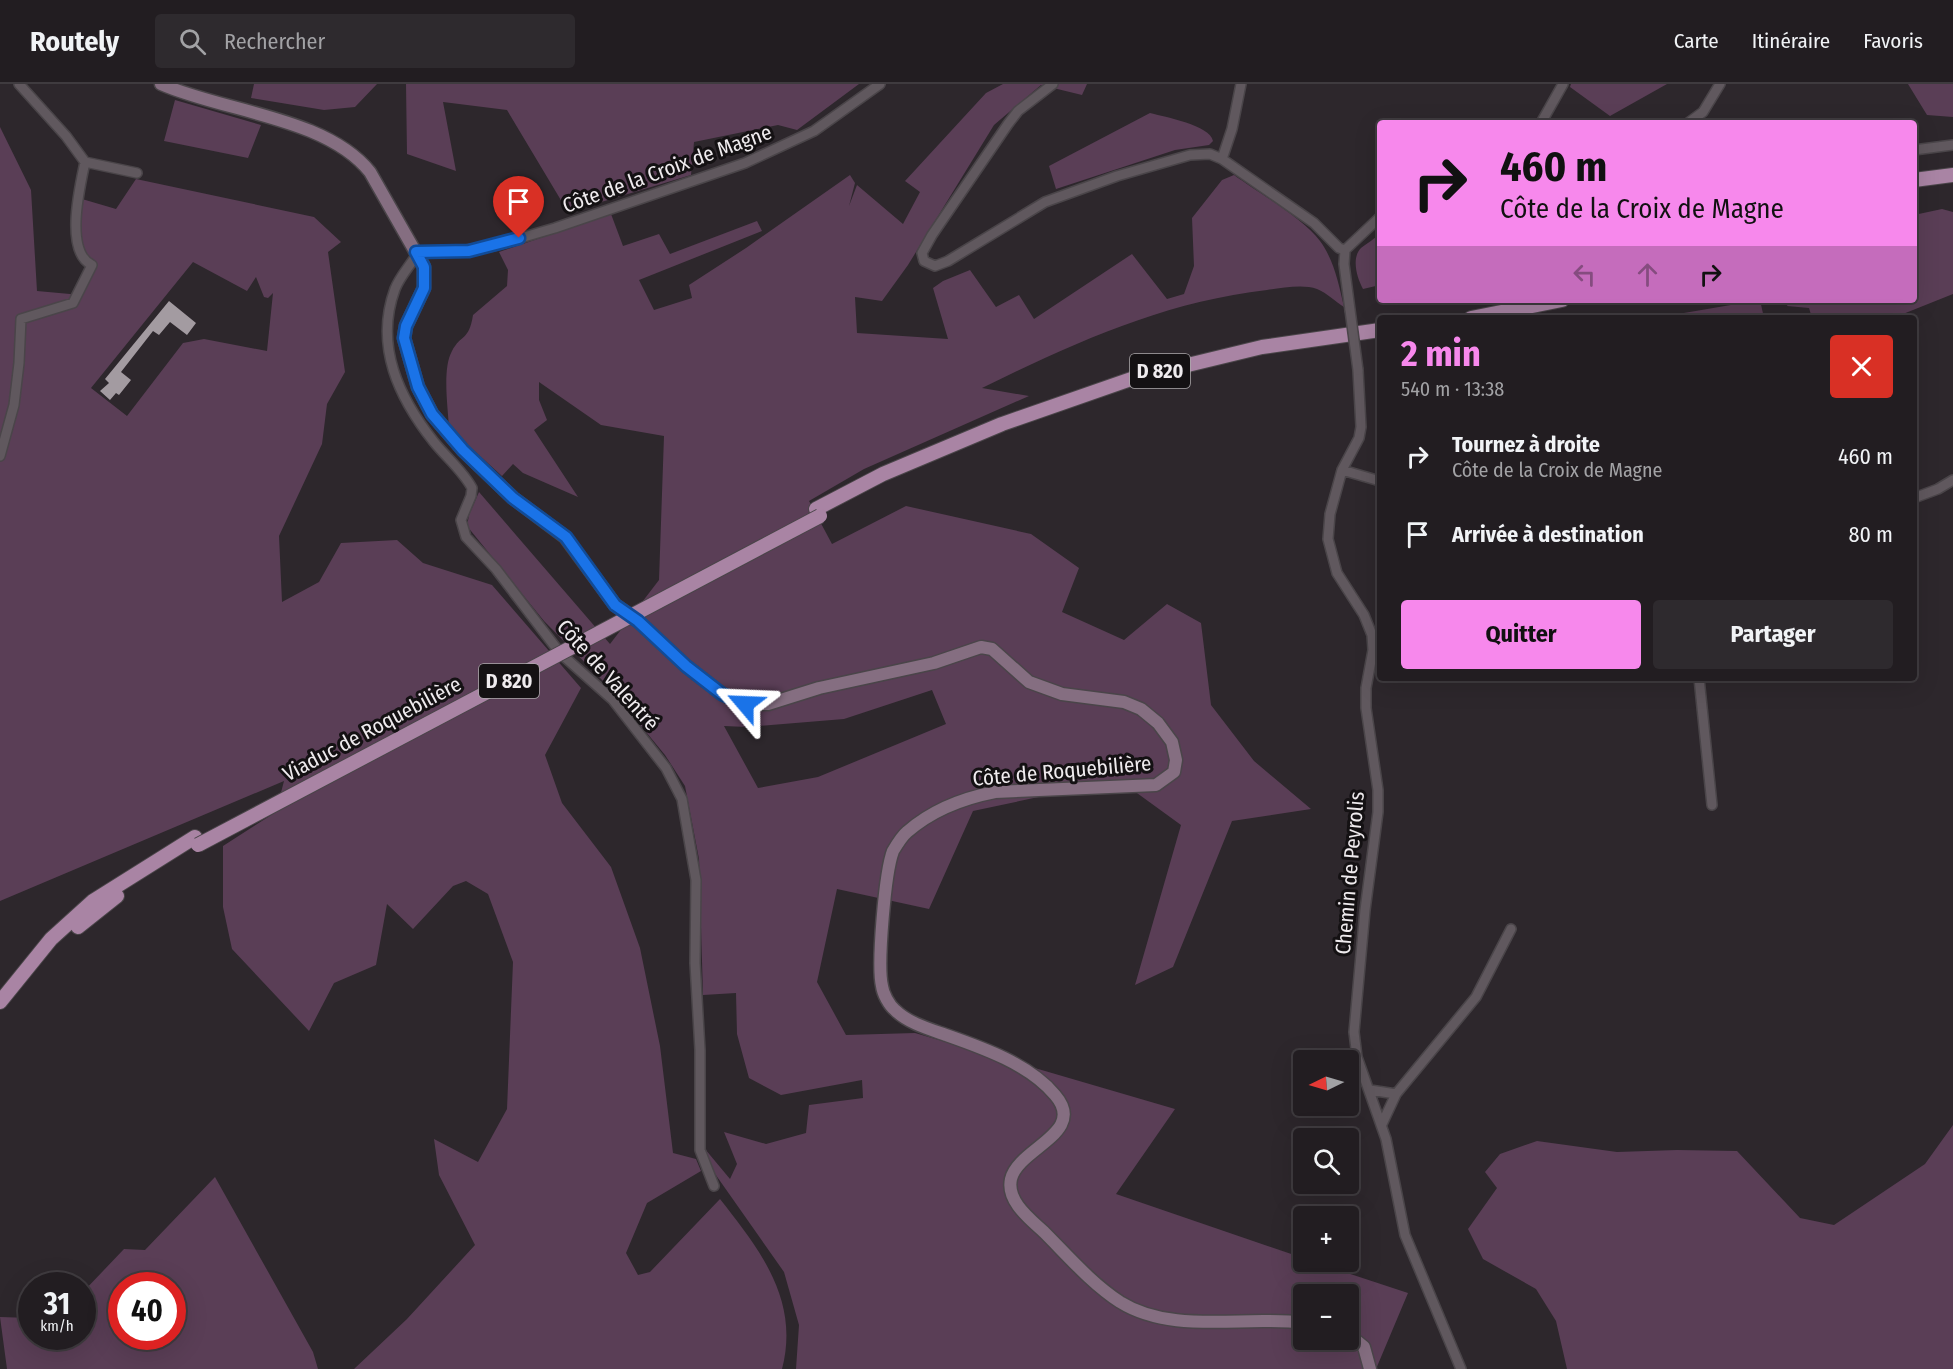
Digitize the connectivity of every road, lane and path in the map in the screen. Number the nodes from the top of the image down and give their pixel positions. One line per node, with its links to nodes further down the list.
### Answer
1 (19, 84): 13 (street)
2 (161, 84): 19 (street)
3 (880, 84): 19 (street, Côte de la Croix de Magne)
4 (1053, 84): 12 (street)
5 (1241, 84): 12 (street)
6 (1563, 84): 8 (street)
7 (1720, 84): 9 (street)
8 (1543, 120)
9 (1692, 120)
10 (1953, 145): 11 (street)
11 (1917, 150)
12 (1222, 159): 18 (street)
13 (85, 162): 14 (street); 25 (street)
14 (136, 173)
15 (1953, 175): 16 (main road)
16 (1917, 180)
17 (1377, 220): 18 (street)
18 (1345, 250): 26 (street, Chemin de Peyrolis, bridge)
19 (416, 253): 20 (street); 21 (street, Côte de Valentré)
20 (424, 267): 21 (street); 38 (street, Côte de Roquebilière)
21 (407, 271): 37 (street, Côte de Valentré)
22 (1547, 303): 23 (main road)
23 (1486, 315)
24 (1377, 330): 33 (main road, Viaduc de Roquebilière / D 820, bridge)
25 (0, 456)
26 (1342, 470): 28 (street); 34 (street, Chemin de Peyrolis)
27 (1953, 480): 29 (street)
28 (1377, 481)
29 (1917, 497)
30 (1699, 681): 31 (street)
31 (1712, 804)
32 (1511, 929): 35 (street)
33 (0, 1002)
34 (1370, 1090): 35 (street); 36 (street, Chemin de Peyrolis)
35 (1396, 1094): 36 (street)
36 (1382, 1124): 41 (street, Chemin de Peyrolis)
37 (714, 1186)
38 (1293, 1322)
39 (1359, 1343): 40 (street)
40 (1370, 1369)
41 (1461, 1369)

